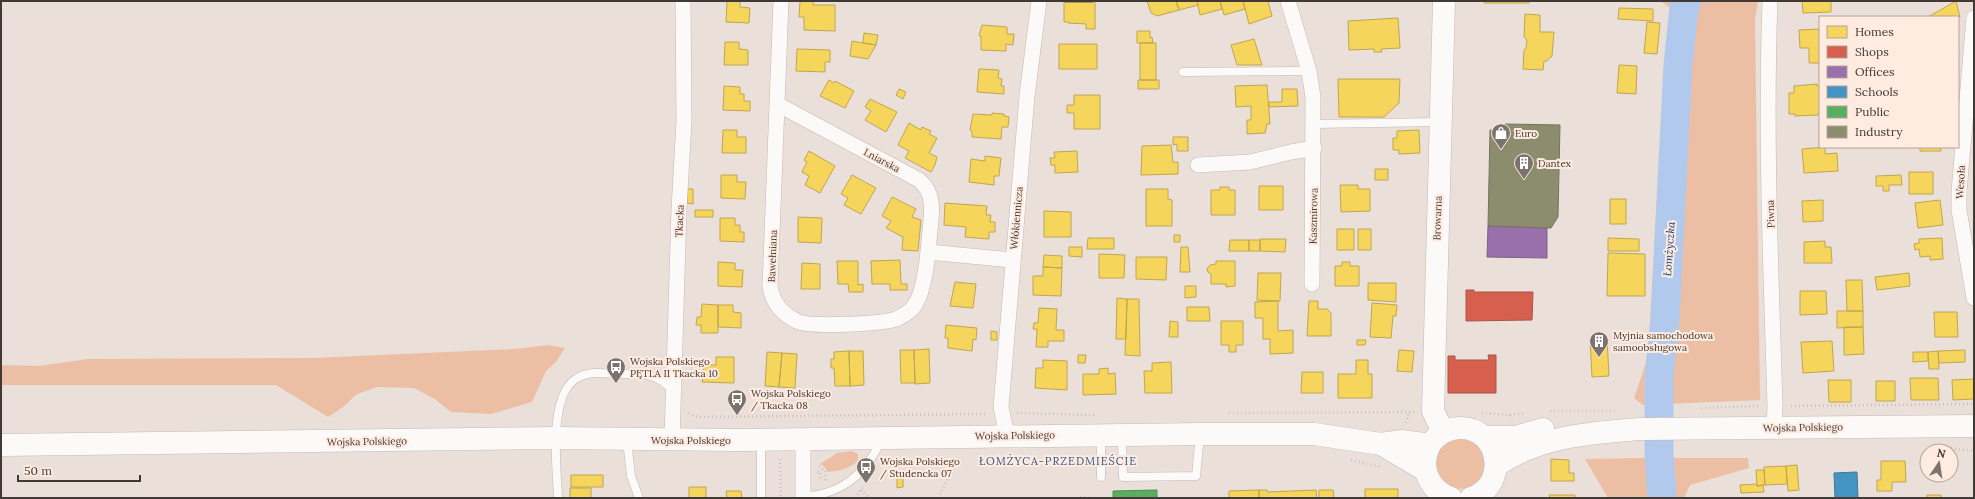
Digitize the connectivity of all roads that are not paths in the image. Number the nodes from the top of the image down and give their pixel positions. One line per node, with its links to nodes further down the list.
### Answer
1 (683, 1): 20 (street, Tkacka)
2 (781, 1): 10 (street, Bawełniana)
3 (1039, 1): 17 (street, Włókiennicza)
4 (1288, 1): 8 (street, Kaszmirowa)
5 (1444, 1): 11 (main road, Browarna)
6 (1770, 1): 23 (street, Piwna)
7 (1974, 18): 15 (street, Wesoła)
8 (1309, 71): 9 (lane); 12 (street, Kaszmirowa)
9 (1183, 72)
10 (777, 104): 16 (street, Lniarska); 16 (street, Bawełniana)
11 (1440, 122): 12 (lane); 32 (main road, Browarna)
12 (1314, 124): 13 (street, Kaszmirowa)
13 (1314, 148): 14 (street); 18 (street, Kaszmirowa)
14 (1198, 165)
15 (1969, 242): 19 (street, Wesoła)
16 (928, 252): 17 (street)
17 (1012, 260): 26 (street, Włókiennicza)
18 (1312, 284)
19 (1974, 298)
20 (674, 394): 27 (lane); 34 (street, Tkacka)
21 (1974, 426): 23 (main road, Wojska Polskiego)
22 (1107, 428): 25 (main road, Wojska Polskiego); 25 (lane); 26 (main road, Wojska Polskiego); 39 (lane)
23 (1774, 428): 24 (main road, Wojska Polskiego)
24 (1636, 430): 29 (main road, Wojska Polskiego); 37 (main road, Wojska Polskiego)
25 (1200, 434): 35 (main road, Wojska Polskiego)
26 (1007, 436): 28 (main road, Wojska Polskiego)
27 (556, 438): 33 (main road, Wojska Polskiego); 36 (main road, Wojska Polskiego); 41 (lane)
28 (882, 438): 31 (main road, Wojska Polskiego); 40 (lane)
29 (1485, 438): 32 (main road, Wojska Polskiego); 37 (main road)
30 (761, 439): 31 (main road, Wojska Polskiego); 34 (main road, Wojska Polskiego); 43 (lane)
31 (803, 439): 40 (street)
32 (1437, 439): 35 (main road, Wojska Polskiego); 38 (main road)
33 (627, 440): 34 (main road, Wojska Polskiego); 42 (lane)
34 (672, 440)
35 (1381, 444): 38 (main road, Wojska Polskiego)
36 (1, 445)
37 (1496, 466): 45 (main road)
38 (1425, 470): 44 (main road)
39 (1101, 477)
40 (803, 497)
41 (558, 498)
42 (639, 498)
43 (761, 498)
44 (1451, 498)
45 (1473, 498)

